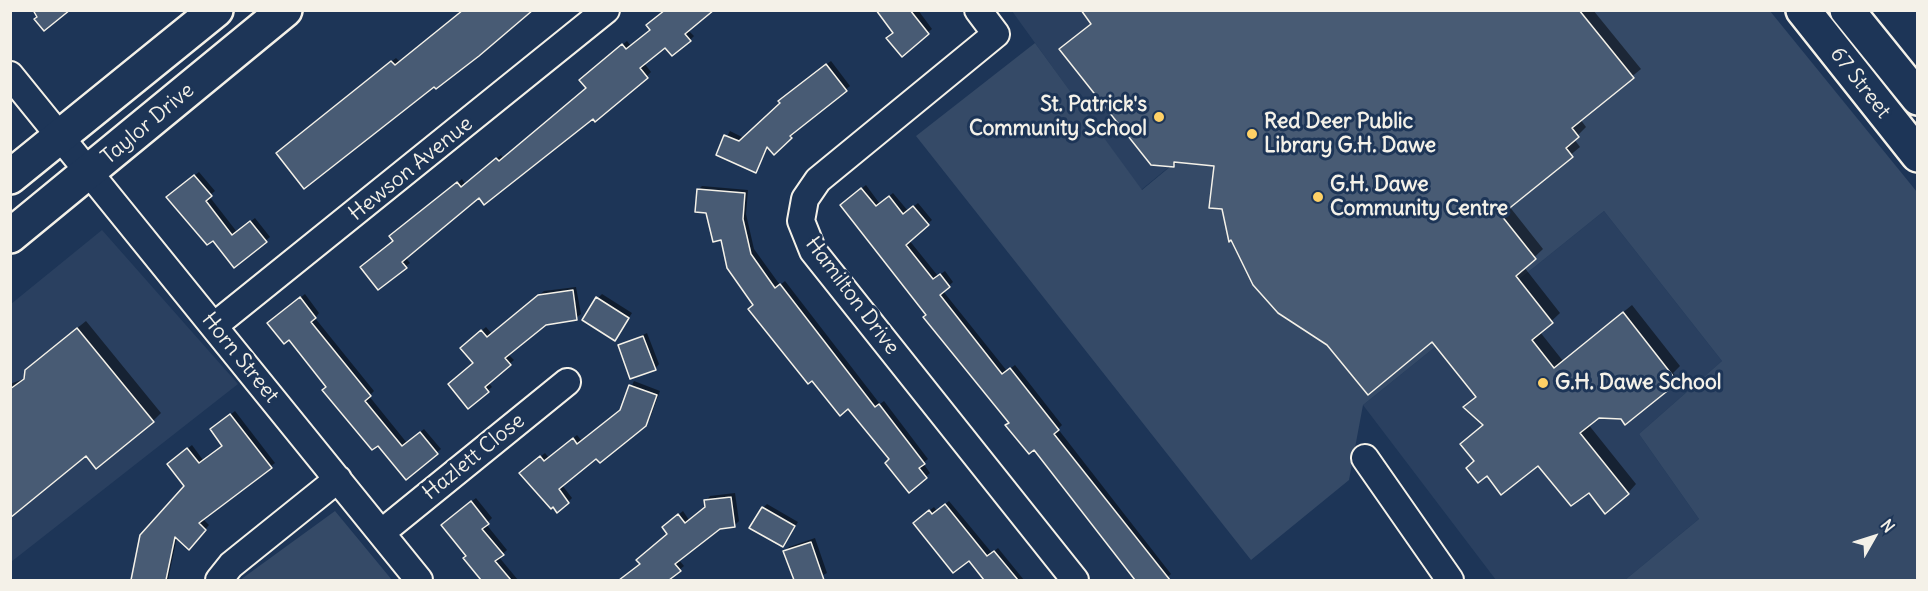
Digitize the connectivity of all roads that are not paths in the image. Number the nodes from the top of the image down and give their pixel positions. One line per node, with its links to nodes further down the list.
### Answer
1 (216, 10): 9 (main road)
2 (285, 10): 11 (main road, Taylor Drive)
3 (606, 10): 14 (street, Hewson Avenue)
4 (978, 10): 21 (street, Hamilton Drive)
5 (1803, 10): 10 (main road, 67 Street)
6 (1847, 10): 8 (main road, 67 Street)
7 (10, 75): 9 (street, Horn Street)
8 (1917, 98)
9 (61, 136): 11 (street, Horn Street); 12 (main road)
10 (1917, 155)
11 (90, 172): 13 (main road, Taylor Drive); 14 (street, Horn Street)
12 (10, 177)
13 (10, 236)
14 (214, 326): 17 (street, Horn Street)
15 (567, 382): 18 (street, Hazlett Close)
16 (1365, 458): 22 (street)
17 (338, 479): 18 (street, Horn Street); 19 (street)
18 (381, 532): 20 (street, Horn Street)
19 (219, 580)
20 (419, 580)
21 (1075, 580)
22 (1450, 580)

